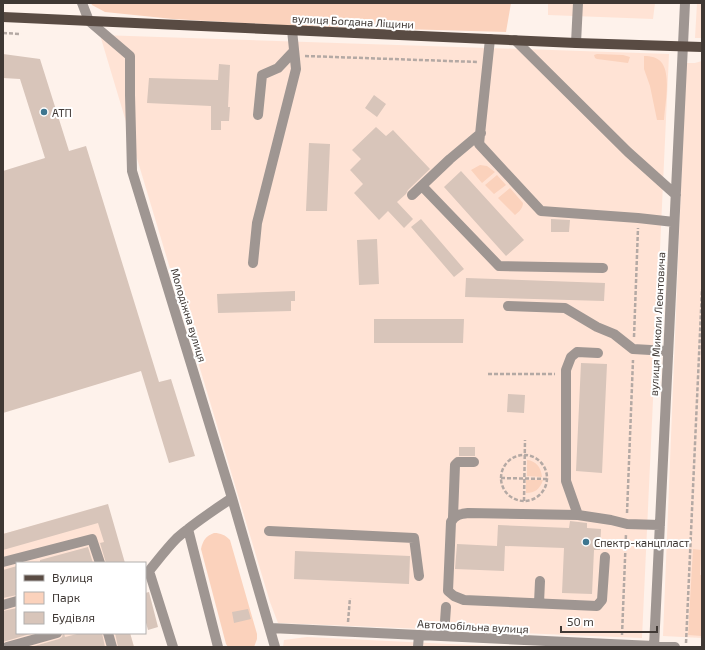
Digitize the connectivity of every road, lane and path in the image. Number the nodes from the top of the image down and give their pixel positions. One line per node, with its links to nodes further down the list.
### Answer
1 (82, 3): 5 (street, Молодіжна вулиця)
2 (578, 3): 11 (street)
3 (685, 3): 12 (street, вулиця Миколи Леонтовича)
4 (3, 17): 5 (main road, вулиця Богдана Ліщини)
5 (90, 21): 6 (main road, вулиця Богдана Ліщини); 38 (street, Молодіжна вулиця)
6 (292, 30): 9 (main road, вулиця Богдана Ліщини); 14 (street)
7 (3, 33): 8 (path)
8 (21, 34)
9 (490, 39): 10 (main road, вулиця Богдана Ліщини); 15 (street)
10 (515, 40): 11 (main road, вулиця Богдана Ліщини); 20 (street)
11 (576, 43): 12 (main road, вулиця Богдана Ліщини)
12 (683, 46): 13 (main road, вулиця Богдана Ліщини); 20 (street, вулиця Миколи Леонтовича)
13 (702, 47)
14 (294, 53): 15 (path); 16 (street); 23 (street)
15 (488, 62): 17 (street)
16 (258, 115)
17 (480, 133): 18 (street); 21 (street)
18 (422, 186): 19 (street); 24 (street)
19 (412, 195)
20 (676, 195): 22 (street, вулиця Миколи Леонтовича)
21 (638, 218): 22 (street); 27 (path)
22 (674, 222): 28 (street, вулиця Миколи Леонтовича)
23 (253, 263)
24 (603, 268)
25 (702, 289): 73 (path)
26 (508, 306): 27 (street)
27 (633, 349): 28 (street); 43 (path)
28 (668, 351): 44 (street, вулиця Миколи Леонтовича)
29 (598, 353): 31 (street)
30 (488, 374): 31 (path)
31 (566, 374): 41 (street)
32 (525, 440): 33 (path)
33 (525, 455): 35 (path); 36 (path); 37 (path)
34 (474, 462): 42 (street)
35 (501, 478): 36 (path); 39 (path)
36 (524, 478): 37 (path); 39 (path)
37 (547, 479): 39 (path)
38 (232, 498): 45 (street); 57 (street, Молодіжна вулиця)
39 (524, 501): 40 (path)
40 (524, 514): 41 (street); 42 (street)
41 (578, 515): 43 (street)
42 (453, 517): 54 (street)
43 (627, 524): 44 (street); 59 (path)
44 (660, 525): 71 (street, вулиця Миколи Леонтовича)
45 (188, 529): 67 (street); 68 (street)
46 (269, 531): 50 (street)
47 (605, 557): 54 (street)
48 (3, 562): 49 (street)
49 (100, 562)
50 (419, 576)
51 (540, 581): 54 (street)
52 (350, 598): 58 (path)
53 (16, 601): 55 (street)
54 (539, 603)
55 (3, 605)
56 (446, 607): 63 (street)
57 (270, 628): 58 (street, Автомобільна вулиця); 69 (street, Молодіжна вулиця)
58 (347, 632): 62 (street, Автомобільна вулиця)
59 (622, 633)
60 (53, 634): 65 (street)
61 (108, 634): 66 (street)
62 (419, 635): 63 (street, Автомобільна вулиця); 70 (street)
63 (444, 636): 64 (street, Автомобільна вулиця)
64 (540, 644): 71 (street, Автомобільна вулиця)
65 (7, 647)
66 (112, 647)
67 (174, 647)
68 (218, 647)
69 (275, 647)
70 (418, 647)
71 (654, 647): 72 (street, Автомобільна вулиця)
72 (675, 647)
73 (686, 647)

